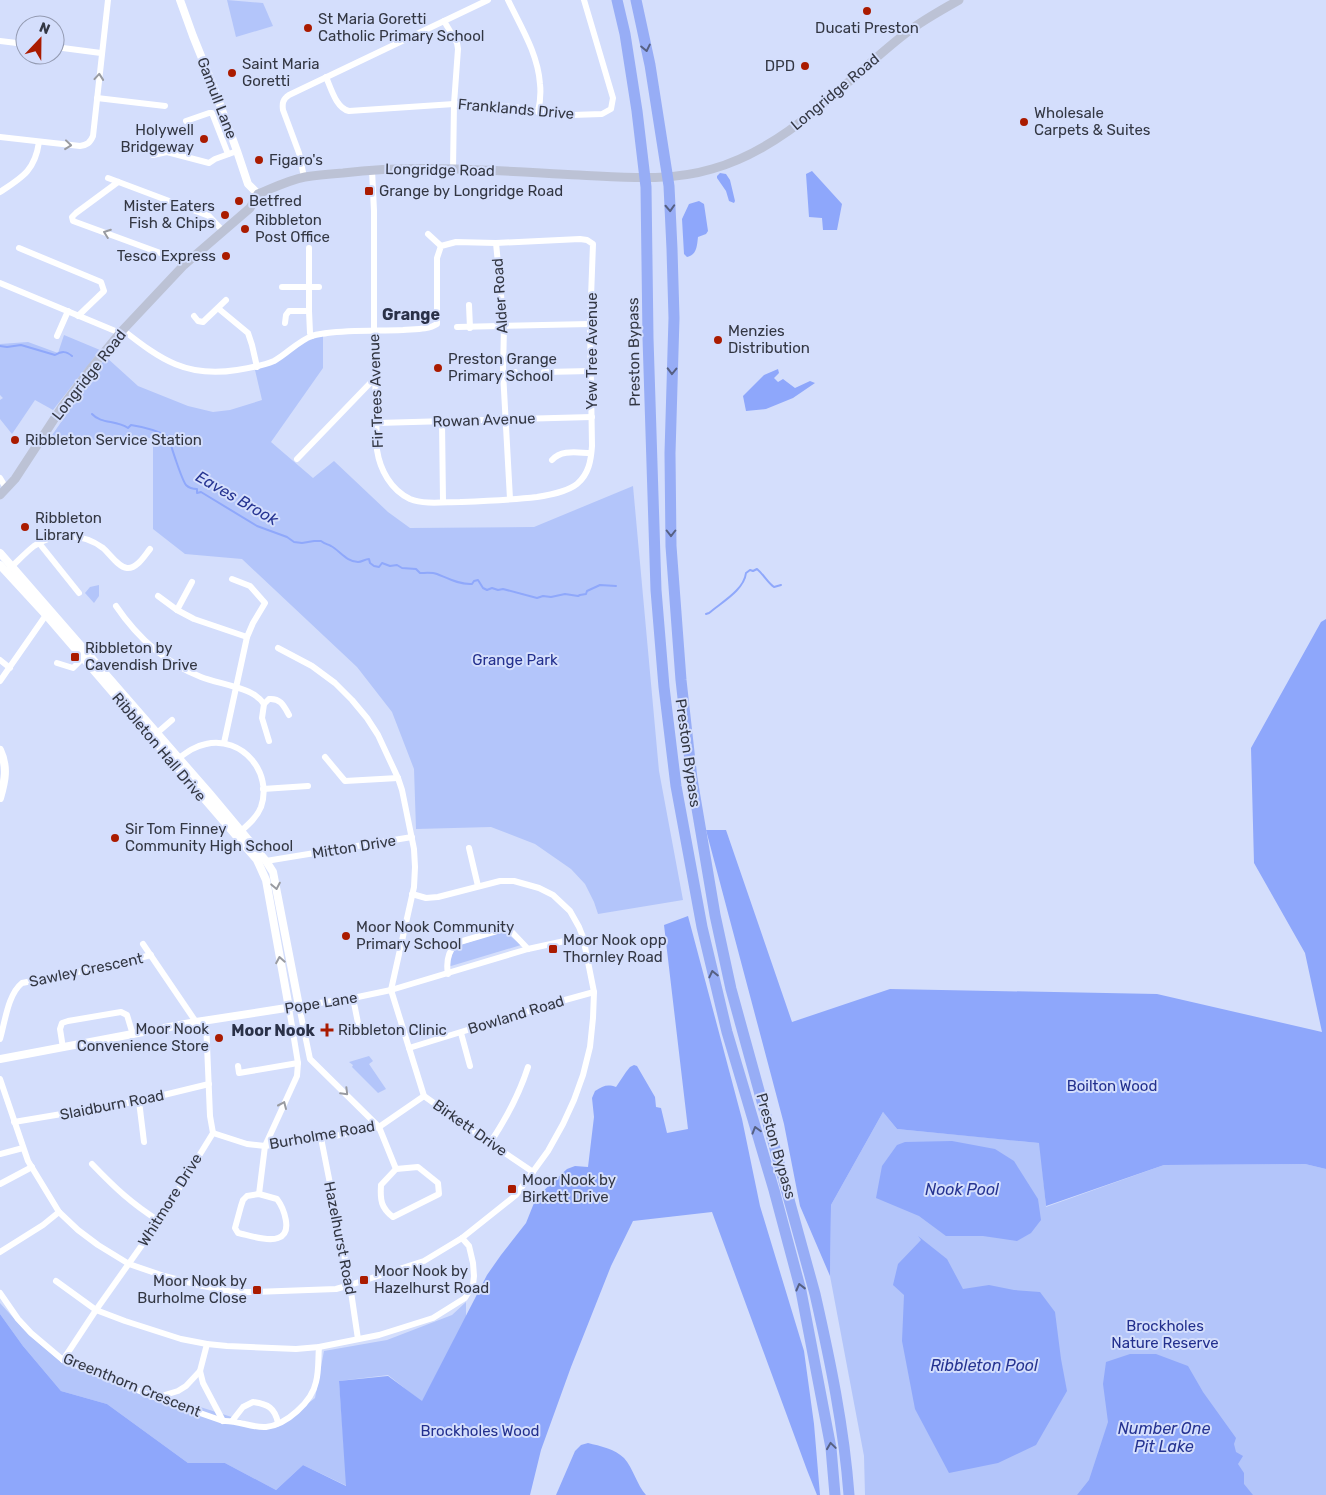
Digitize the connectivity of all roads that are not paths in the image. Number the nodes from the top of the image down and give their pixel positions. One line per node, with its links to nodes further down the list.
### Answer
1 (108, 0): 13 (street)
2 (180, 0): 22 (street, Gamull Lane)
3 (488, 0): 9 (street)
4 (508, 0): 18 (street)
5 (584, 0): 18 (street, Franklands Drive)
6 (616, 0): 176 (highway, Preston Bypass, one-way to 6)
7 (636, 0): 177 (highway, Preston Bypass, one-way to 177)
8 (959, 0): 25 (main road, Longridge Road)
9 (444, 21): 14 (street); 16 (street)
10 (0, 41): 11 (street)
11 (15, 43)
12 (65, 48): 13 (street)
13 (101, 53): 15 (street, one-way to 13)
14 (326, 78): 16 (street, Franklands Drive); 27 (street)
15 (97, 98): 17 (street); 21 (street, one-way to 15)
16 (454, 104): 18 (street, Franklands Drive); 25 (street)
17 (165, 106)
18 (538, 112)
19 (186, 122): 23 (street)
20 (0, 137): 21 (street)
21 (39, 142): 30 (street)
22 (237, 150): 23 (street); 31 (street, Gamull Lane)
23 (228, 154): 24 (street)
24 (153, 155)
25 (454, 168): 26 (main road, Longridge Road)
26 (372, 170): 27 (main road, Longridge Road); 55 (street, Fir Trees Avenue)
27 (304, 177): 31 (main road, Longridge Road)
28 (108, 178): 29 (street)
29 (118, 182): 32 (street); 38 (street, one-way to 29)
30 (0, 192)
31 (258, 194): 32 (main road, Longridge Road)
32 (223, 230): 38 (main road, Longridge Road)
33 (428, 234): 35 (street)
34 (496, 243): 35 (street); 51 (street, Yew Tree Avenue); 52 (street, Alder Road)
35 (441, 246): 55 (street)
36 (19, 248): 48 (street)
37 (309, 248): 41 (street)
38 (184, 265): 56 (main road, Longridge Road)
39 (0, 283): 46 (street)
40 (282, 287): 41 (street)
41 (309, 287): 42 (street); 47 (street)
42 (319, 287)
43 (226, 300): 45 (street)
44 (469, 305): 54 (street)
45 (219, 309): 49 (street); 59 (street)
46 (68, 311): 48 (street); 57 (street)
47 (309, 311): 50 (street); 58 (street)
48 (78, 316): 56 (street)
49 (194, 316)
50 (284, 323)
51 (590, 324): 52 (street); 60 (street, Yew Tree Avenue)
52 (504, 326): 54 (street); 61 (street, Alder Road)
53 (457, 327): 54 (street)
54 (470, 328)
55 (374, 331): 58 (street); 64 (street, Fir Trees Avenue)
56 (122, 332): 59 (street); 73 (main road, Longridge Road)
57 (56, 336)
58 (312, 336): 59 (street)
59 (257, 367)
60 (591, 371): 63 (street); 65 (street, Yew Tree Avenue)
61 (503, 372): 62 (street); 66 (street, Alder Road)
62 (516, 372)
63 (544, 372)
64 (375, 378): 68 (street, Fir Trees Avenue); 70 (street)
65 (592, 417): 66 (street, Rowan Avenue); 69 (street, Yew Tree Avenue)
66 (506, 420): 67 (street, Rowan Avenue); 74 (street, Alder Road)
67 (442, 422): 68 (street, Rowan Avenue); 75 (street)
68 (376, 423): 75 (street, Fir Trees Avenue)
69 (591, 453): 71 (street); 74 (street, Yew Tree Avenue)
70 (296, 459)
71 (552, 460)
72 (0, 478): 73 (street)
73 (3, 492)
74 (510, 499): 75 (street, Fir Trees Avenue)
75 (443, 502)
76 (39, 544): 77 (street); 80 (street); 83 (street)
77 (150, 549)
78 (0, 553): 80 (street, Ribbleton Hall Drive)
79 (0, 565): 80 (street, Ribbleton Hall Drive)
80 (9, 569): 87 (street, Ribbleton Hall Drive)
81 (232, 579): 88 (street)
82 (192, 582): 86 (street)
83 (79, 593)
84 (158, 596): 86 (street)
85 (116, 606): 96 (street)
86 (177, 610): 88 (street)
87 (48, 613): 90 (street, Ribbleton Hall Drive); 93 (street, Ribbleton Hall Drive); 94 (street)
88 (247, 636): 96 (street)
89 (278, 648): 106 (street)
90 (83, 658): 92 (street); 93 (street, Ribbleton Hall Drive)
91 (0, 660): 94 (street)
92 (57, 663)
93 (93, 665): 100 (street, Ribbleton Hall Drive); 105 (street, Ribbleton Hall Drive)
94 (10, 668): 95 (street)
95 (0, 681)
96 (236, 688): 97 (street); 102 (street)
97 (264, 704): 98 (street); 101 (street)
98 (289, 715)
99 (172, 720): 100 (street, Ribbleton Hall Drive)
100 (157, 734): 105 (street, Ribbleton Hall Drive)
101 (269, 741)
102 (224, 743): 105 (street); 108 (street)
103 (0, 750): 109 (street)
104 (325, 757): 106 (street)
105 (176, 761): 110 (street, Ribbleton Hall Drive)
106 (398, 778): 111 (street)
107 (308, 786): 108 (street)
108 (264, 789): 110 (street)
109 (0, 798)
110 (239, 833): 113 (street, Ribbleton Hall Drive)
111 (412, 837): 113 (street, Mitton Drive); 115 (street)
112 (468, 848): 114 (street)
113 (263, 863): 124 (street, Ribbleton Hall Drive, one-way to 124); 125 (street, Ribbleton Hall Drive, one-way to 113)
114 (478, 886): 115 (street); 116 (street)
115 (412, 894): 121 (street)
116 (583, 936): 118 (street, Pope Lane); 122 (street)
117 (143, 944): 119 (street, Sawley Crescent)
118 (528, 949): 120 (street, Pope Lane); 120 (street)
119 (151, 955): 127 (street, Sawley Crescent); 131 (street, Sawley Crescent)
120 (448, 974): 121 (street, Pope Lane)
121 (391, 990): 123 (street, Pope Lane); 133 (street, Birkett Drive)
122 (594, 992): 129 (street, Bowland Road); 155 (street)
123 (353, 998): 124 (street, Pope Lane); 128 (street)
124 (299, 1006): 125 (street, Pope Lane); 144 (street, one-way to 144)
125 (289, 1008): 126 (street, Pope Lane); 135 (street)
126 (206, 1021): 127 (street, Pope Lane); 140 (street)
127 (196, 1022): 130 (street, Pope Lane)
128 (360, 1033)
129 (461, 1033): 133 (street, Bowland Road); 137 (street)
130 (133, 1035): 132 (street, Pope Lane); 132 (street)
131 (0, 1039)
132 (63, 1048): 134 (street, Pope Lane)
133 (409, 1048): 141 (street, Birkett Drive)
134 (0, 1060)
135 (298, 1063): 136 (street); 149 (street, one-way to 135)
136 (238, 1066)
137 (470, 1066)
138 (528, 1067): 148 (street)
139 (0, 1079): 143 (street)
140 (209, 1084): 142 (street, Slaidburn Road); 145 (street)
141 (424, 1096): 144 (street, Burholme Road); 148 (street, Birkett Drive)
142 (139, 1101): 143 (street, Slaidburn Road); 147 (street)
143 (14, 1122): 150 (street)
144 (378, 1126): 146 (street, Burholme Road); 154 (street)
145 (213, 1133): 149 (street, Burholme Road); 159 (street, Whitmore Drive)
146 (321, 1138): 149 (street, Burholme Road); 164 (street, Hazelhurst Road)
147 (144, 1142)
148 (490, 1143): 155 (street, Birkett Drive)
149 (265, 1146): 157 (street)
150 (23, 1148): 151 (street); 153 (street)
151 (0, 1154)
152 (92, 1164): 159 (street)
153 (32, 1167): 156 (street); 158 (street)
154 (396, 1169): 154 (street)
155 (533, 1172): 160 (street)
156 (0, 1184)
157 (259, 1194): 157 (street)
158 (59, 1212): 161 (street); 162 (street)
159 (159, 1221): 162 (street, Whitmore Drive)
160 (462, 1238): 164 (street); 167 (street)
161 (0, 1252)
162 (129, 1264): 164 (street); 166 (street, Whitmore Drive)
163 (56, 1281): 166 (street)
164 (350, 1285): 167 (street, Hazelhurst Road)
165 (0, 1293): 170 (street, Greenthorn Crescent)
166 (96, 1310): 168 (street); 170 (street, Whitmore Drive)
167 (358, 1339): 169 (street)
168 (207, 1344): 169 (street); 171 (street)
169 (318, 1347): 175 (street, Greenthorn Crescent)
170 (63, 1360): 172 (street, Greenthorn Crescent)
171 (200, 1371): 172 (street); 173 (street)
172 (157, 1398): 173 (street, Greenthorn Crescent)
173 (224, 1421): 174 (street, Greenthorn Crescent)
174 (232, 1421): 175 (street, Greenthorn Crescent); 175 (street)
175 (278, 1423)
176 (835, 1495)
177 (849, 1495)

